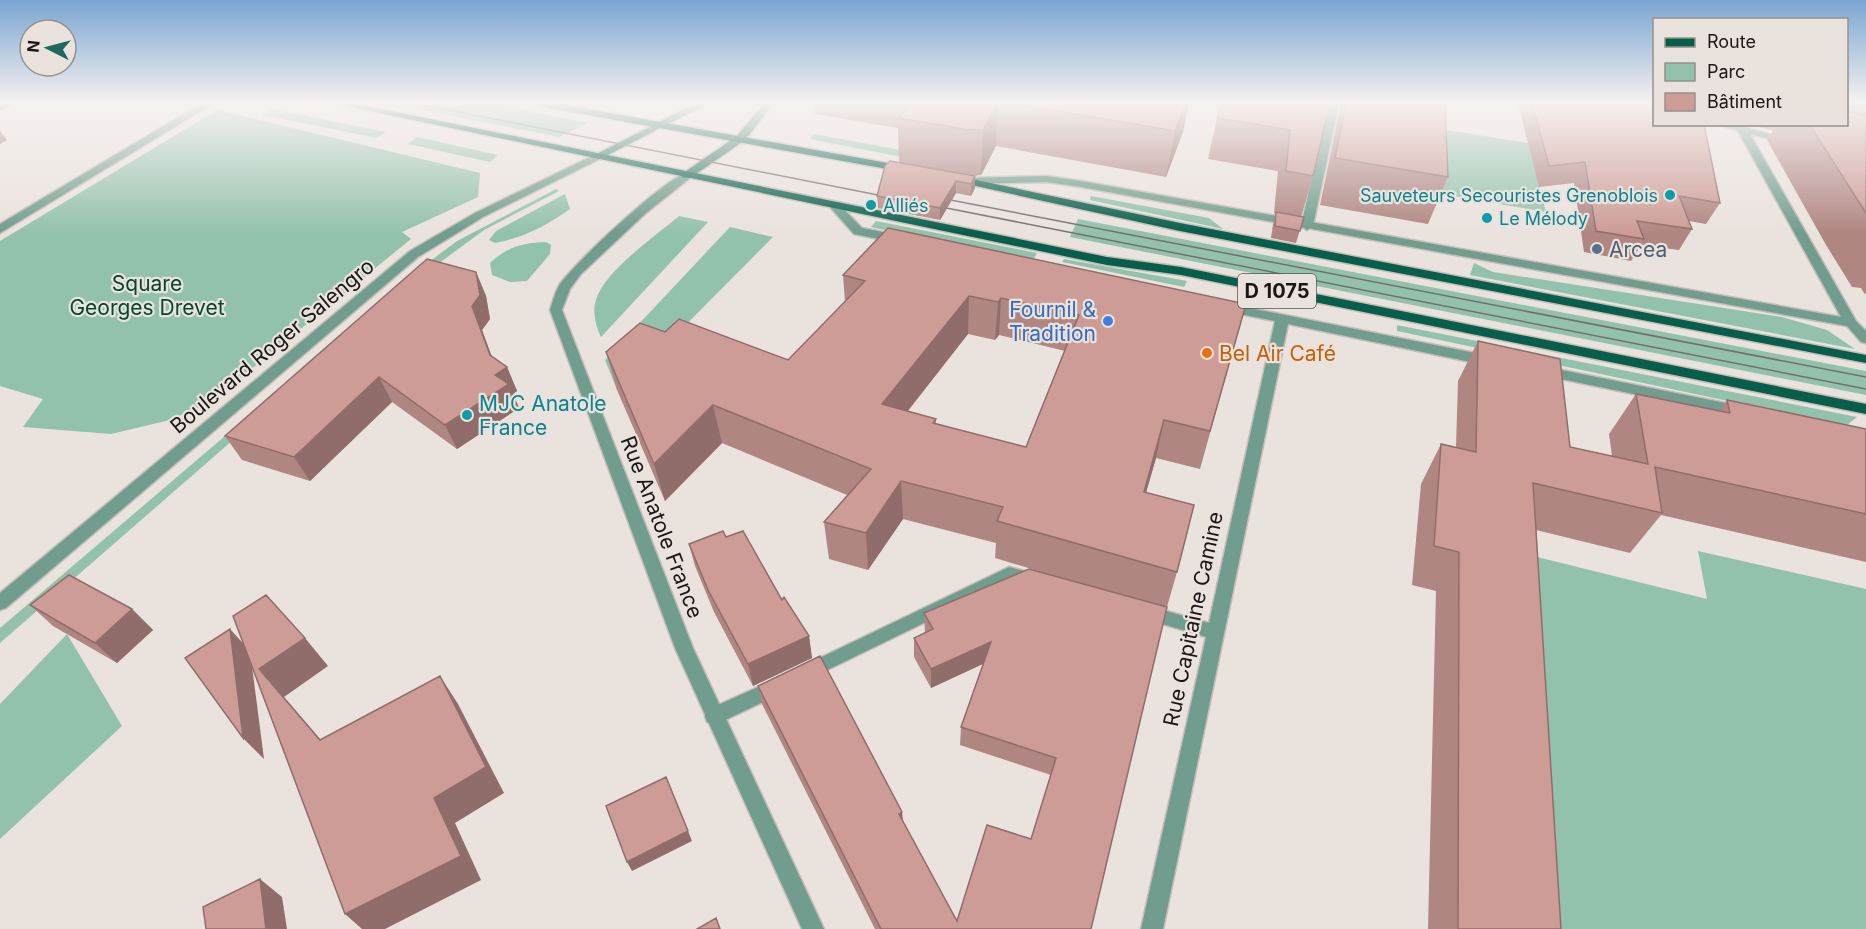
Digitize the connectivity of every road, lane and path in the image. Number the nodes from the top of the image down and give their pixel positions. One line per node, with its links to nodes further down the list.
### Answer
1 (137, 146): 15 (street)
2 (545, 146): 8 (main road, D 1075)
3 (618, 146): 8 (main road)
4 (729, 146): 10 (main road)
5 (785, 146): 9 (main road)
6 (1324, 146): 14 (street)
7 (1751, 146): 19 (street)
8 (596, 157): 10 (main road, D 1075); 27 (street, Boulevard Roger Salengro)
9 (915, 171)
10 (687, 176): 13 (main road, D 1075); 30 (street, Rue Anatole France)
11 (947, 177): 12 (main road, D 1075)
12 (968, 181): 14 (street); 21 (main road, D 1075)
13 (835, 206): 16 (street); 24 (main road, D 1075)
14 (1307, 226): 19 (street)
15 (0, 229)
16 (916, 243)
17 (1214, 305): 18 (street)
18 (1282, 319): 22 (street); 29 (street, Rue Capitaine Camine)
19 (1851, 323): 20 (street)
20 (1866, 339)
21 (1866, 359)
22 (1508, 364)
23 (1532, 369): 25 (street)
24 (1866, 410)
25 (1751, 413)
26 (1054, 586): 30 (street)
27 (0, 603)
28 (1123, 606): 29 (street)
29 (1215, 632): 32 (street, Rue Capitaine Camine)
30 (714, 716): 31 (street, Rue Anatole France)
31 (813, 929)
32 (1152, 929)

